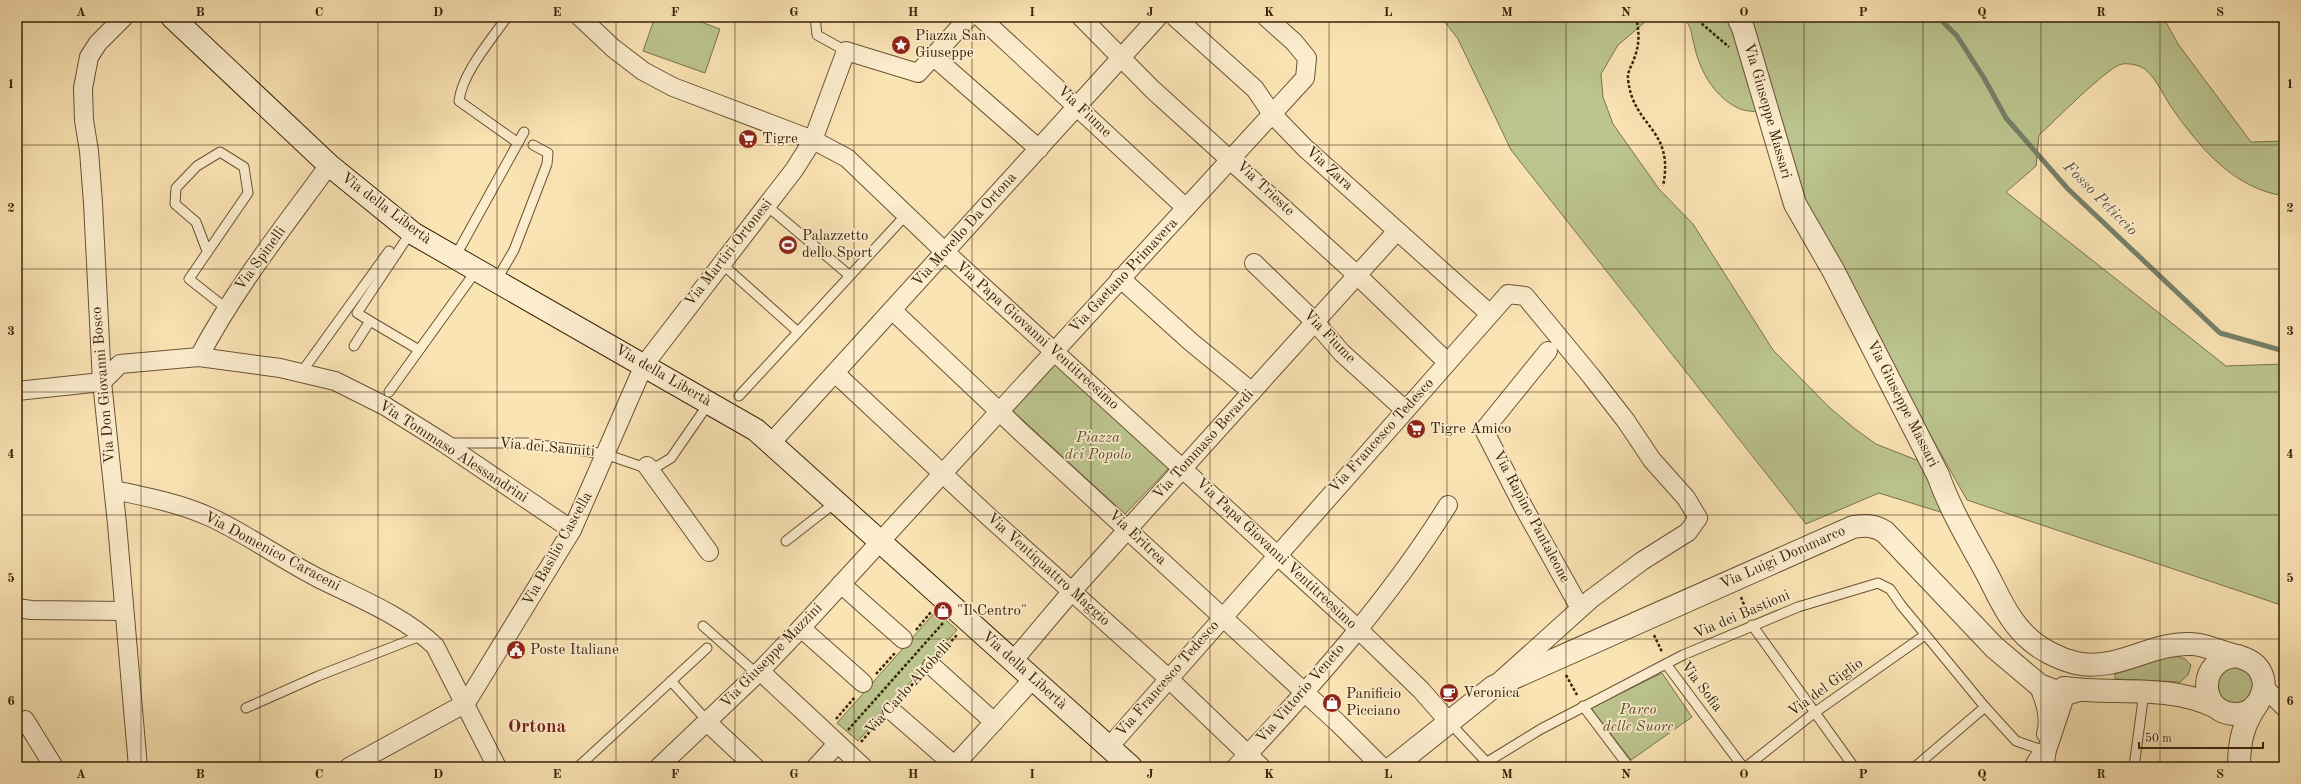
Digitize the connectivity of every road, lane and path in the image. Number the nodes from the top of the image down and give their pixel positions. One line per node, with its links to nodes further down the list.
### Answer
1 (124, 17): 60 (street, Via Don Giovanni Bosco)
2 (172, 17): 27 (street, Via della Libertà)
3 (507, 17): 23 (lane)
4 (580, 17): 22 (street, Via Papa Giovanni Ventitreesimo)
5 (815, 17): 15 (lane)
6 (969, 17): 16 (street)
7 (980, 17): 19 (street, Via Fiume)
8 (1081, 17): 17 (street, Via Trieste)
9 (1158, 17): 17 (street, Via Morello Da Ortona)
10 (1175, 17): 20 (street, Via Zara)
11 (1266, 17): 20 (street, Via Gaetano Primavera)
12 (1636, 17): 28 (path)
13 (1694, 17): 18 (path)
14 (1738, 17): 18 (street, Via Giuseppe Massari)
15 (846, 51): 16 (street); 22 (street)
16 (934, 57): 25 (street)
17 (1122, 57): 19 (street, Via Morello Da Ortona); 26 (street, Via Trieste)
18 (1751, 57): 101 (street, Via Giuseppe Massari)
19 (1078, 106): 25 (street, Via Morello Da Ortona); 30 (street, Via Fiume)
20 (1272, 114): 26 (street, Via Gaetano Primavera); 32 (street, Via Zara)
21 (524, 132): 23 (lane)
22 (813, 140): 29 (street, Via Martiri Ortonesi); 31 (street, Via Papa Giovanni Ventitreesimo)
23 (518, 143): 37 (lane)
24 (532, 145): 44 (lane)
25 (1039, 149): 36 (street, Via Morello Da Ortona)
26 (1231, 158): 30 (street, Via Gaetano Primavera); 42 (street, Via Trieste)
27 (329, 165): 33 (street, Via della Libertà); 45 (street, Via Spinelli)
28 (1663, 186)
29 (766, 205): 38 (street, Via Martiri Ortonesi); 41 (lane)
30 (1186, 208): 43 (street, Via Gaetano Primavera)
31 (905, 216): 36 (street, Via Papa Giovanni Ventitreesimo); 41 (lane)
32 (1397, 231): 42 (street, Via Tommaso Berardi); 47 (street, Via Zara)
33 (411, 232): 37 (street, Via della Libertà); 48 (lane)
34 (207, 251): 34 (lane); 45 (lane)
35 (390, 251): 58 (lane)
36 (945, 252): 46 (street, Via Morello Da Ortona); 53 (street, Via Papa Giovanni Ventitreesimo)
37 (455, 258): 40 (street, Via della Libertà)
38 (721, 263): 50 (lane); 57 (street, Via Martiri Ortonesi)
39 (1254, 263): 49 (street, Via Fiume)
40 (476, 271): 44 (street, Via della Libertà); 52 (lane)
41 (849, 275): 50 (lane)
42 (1358, 275): 49 (street, Via Tommaso Berardi); 56 (street, Via Trieste)
43 (1120, 278): 53 (street, Via Gaetano Primavera); 63 (street)
44 (496, 282): 57 (street, Via della Libertà)
45 (227, 309): 55 (street, Via Spinelli)
46 (892, 310): 59 (street, Via Morello Da Ortona); 66 (street, Via Eritrea)
47 (1490, 314): 56 (street, Via Francesco Tedesco); 88 (street, Via Francesco Tedesco)
48 (370, 321): 51 (lane); 52 (lane)
49 (1315, 322): 63 (street, Via Tommaso Berardi); 67 (street, Via Fiume)
50 (797, 331): 64 (lane)
51 (354, 346)
52 (419, 350): 62 (lane)
53 (1053, 352): 66 (street, Via Gaetano Primavera); 72 (street, Via Papa Giovanni Ventitreesimo)
54 (1548, 352): 88 (street, Via Rapino Pantaleone)
55 (199, 357): 58 (street, Via Tommaso Alessandrini); 60 (street, Via Tommaso Alessandrini)
56 (1447, 362): 67 (street, Via Francesco Tedesco)
57 (644, 365): 65 (street, Via della Libertà); 70 (street, Via Basilio Cascella)
58 (301, 373): 68 (street, Via Tommaso Alessandrini)
59 (835, 373): 69 (street, Via Morello Da Ortona); 73 (street, Via Ventiquattro Maggio)
60 (102, 382): 61 (street); 74 (street, Via Don Giovanni Bosco)
61 (17, 391)
62 (389, 392)
63 (1252, 392): 72 (street, Via Tommaso Berardi)
64 (738, 396)
65 (709, 403): 69 (street, Via della Libertà); 71 (lane, Via dei Sanniti)
66 (999, 410): 73 (street, Via Gaetano Primavera); 77 (street, Via Eritrea)
67 (1405, 410): 82 (street, Via Francesco Tedesco)
68 (444, 443): 70 (lane, Via dei Sanniti); 78 (street, Via Tommaso Alessandrini)
69 (771, 443): 75 (street, Via della Libertà)
70 (605, 454): 71 (lane, Via dei Sanniti); 78 (street, Via Basilio Cascella)
71 (647, 466): 81 (street)
72 (1184, 469): 77 (street, Via Tommaso Berardi); 82 (street, Via Papa Giovanni Ventitreesimo)
73 (942, 472): 80 (street, Via Gaetano Primavera); 85 (street, Via Ventiquattro Maggio)
74 (114, 490): 89 (street, Via Don Giovanni Bosco); 98 (street, Via Domenico Caraceni)
75 (836, 502): 79 (lane); 80 (street, Via della Libertà)
76 (1448, 504): 97 (street, Via Vittorio Veneto)
77 (1129, 529): 85 (street, Via Tommaso Berardi); 90 (street, Via Eritrea)
78 (572, 530): 120 (street, Via Basilio Cascella)
79 (786, 541)
80 (880, 541): 84 (street, Via Giuseppe Mazzini); 86 (street, Via della Libertà)
81 (709, 552)
82 (1277, 554): 90 (street, Via Francesco Tedesco); 97 (street, Via Papa Giovanni Ventitreesimo)
83 (1734, 580): 91 (street, Via Luigi Dommarco); 94 (path); 113 (street, Via Luigi Dommarco)
84 (841, 584): 96 (street, Via Giuseppe Mazzini); 100 (street)
85 (1072, 591): 104 (street, Via Tommaso Berardi); 109 (street, Via Ventiquattro Maggio)
86 (944, 598): 93 (street, Via della Libertà); 100 (path)
87 (17, 608): 89 (street)
88 (1580, 608): 115 (street)
89 (124, 611): 140 (street, Via Don Giovanni Bosco)
90 (1222, 618): 109 (street, Via Francesco Tedesco); 116 (street, Via Eritrea)
91 (1647, 618): 105 (path, Via Sofia); 115 (street, Via Luigi Dommarco)
92 (945, 620): 133 (path)
93 (969, 621): 104 (street, Via della Libertà); 106 (path, Via Carlo Altobelli)
94 (1752, 625): 99 (lane, Via dei Bastioni); 105 (lane, Via dei Bastioni); 127 (lane)
95 (704, 626): 108 (lane)
96 (801, 628): 108 (street, Via Giuseppe Mazzini); 114 (street)
97 (1358, 629): 116 (street, Via Vittorio Veneto); 130 (street, Via Papa Giovanni Ventitreesimo)
98 (423, 635): 120 (street, Via Domenico Caraceni); 124 (lane)
99 (1925, 635): 122 (lane, Via dei Bastioni); 127 (lane, Via del Giglio)
100 (905, 640): 114 (path)
101 (2174, 645): 103 (street, Via Giuseppe Massari); 111 (street)
102 (707, 648): 112 (lane)
103 (2238, 656): 111 (street); 119 (street)
104 (1013, 661): 110 (street, Via della Libertà)
105 (1666, 664): 121 (lane, Via dei Bastioni); 153 (lane, Via Sofia)
106 (929, 667): 126 (path, Via Carlo Altobelli); 129 (street, Via Carlo Altobelli)
107 (1562, 670): 121 (path)
108 (758, 672): 128 (street, Via Giuseppe Mazzini); 132 (street)
109 (1168, 678): 134 (street, Via Francesco Tedesco); 136 (street, Via Ventiquattro Maggio)
110 (1033, 679): 129 (street); 134 (street, Via della Libertà)
111 (2207, 680): 118 (street, Via Luigi Dommarco); 125 (street)
112 (671, 681): 128 (lane); 143 (lane)
113 (2034, 681): 117 (street, Via Luigi Dommarco); 135 (street)
114 (865, 685): 132 (path)
115 (1493, 687): 130 (street)
116 (1304, 691): 136 (street, Via Vittorio Veneto); 150 (street, Via Eritrea)
117 (2074, 692): 118 (street, Via Luigi Dommarco); 135 (street)
118 (2154, 692): 125 (street, Via Luigi Dommarco); 157 (lane)
119 (2262, 694): 123 (street); 125 (street); 158 (street)
120 (466, 703): 141 (street); 142 (street, Via Domenico Caraceni)
121 (1583, 706): 137 (lane, Via dei Bastioni); 152 (lane)
122 (1985, 707): 135 (lane, Via dei Bastioni); 155 (lane)
123 (2284, 707)
124 (246, 708)
125 (2217, 708): 158 (street)
126 (891, 710): 133 (path, Via Carlo Altobelli); 138 (street)
127 (1814, 713): 153 (lane, Via del Giglio); 154 (lane)
128 (704, 718): 144 (street, Via Giuseppe Mazzini); 145 (street)
129 (994, 722): 138 (street)
130 (1449, 722): 137 (lane); 151 (street)
131 (17, 724): 139 (street)
132 (824, 732): 133 (street)
133 (844, 744): 146 (street); 147 (street)
134 (1109, 747): 148 (street, Via della Libertà)
135 (2043, 756): 156 (lane)
136 (1242, 761): 149 (street, Via Ventiquattro Maggio)
137 (1485, 765)
138 (953, 766)
139 (54, 767)
140 (138, 767)
141 (349, 767)
142 (498, 767)
143 (578, 767)
144 (659, 767)
145 (755, 767)
146 (816, 767)
147 (863, 767)
148 (1131, 767)
149 (1261, 767)
150 (1382, 767)
151 (1393, 767)
152 (1629, 767)
153 (1744, 767)
154 (1854, 767)
155 (1915, 767)
156 (2028, 767)
157 (2134, 767)
158 (2239, 767)

